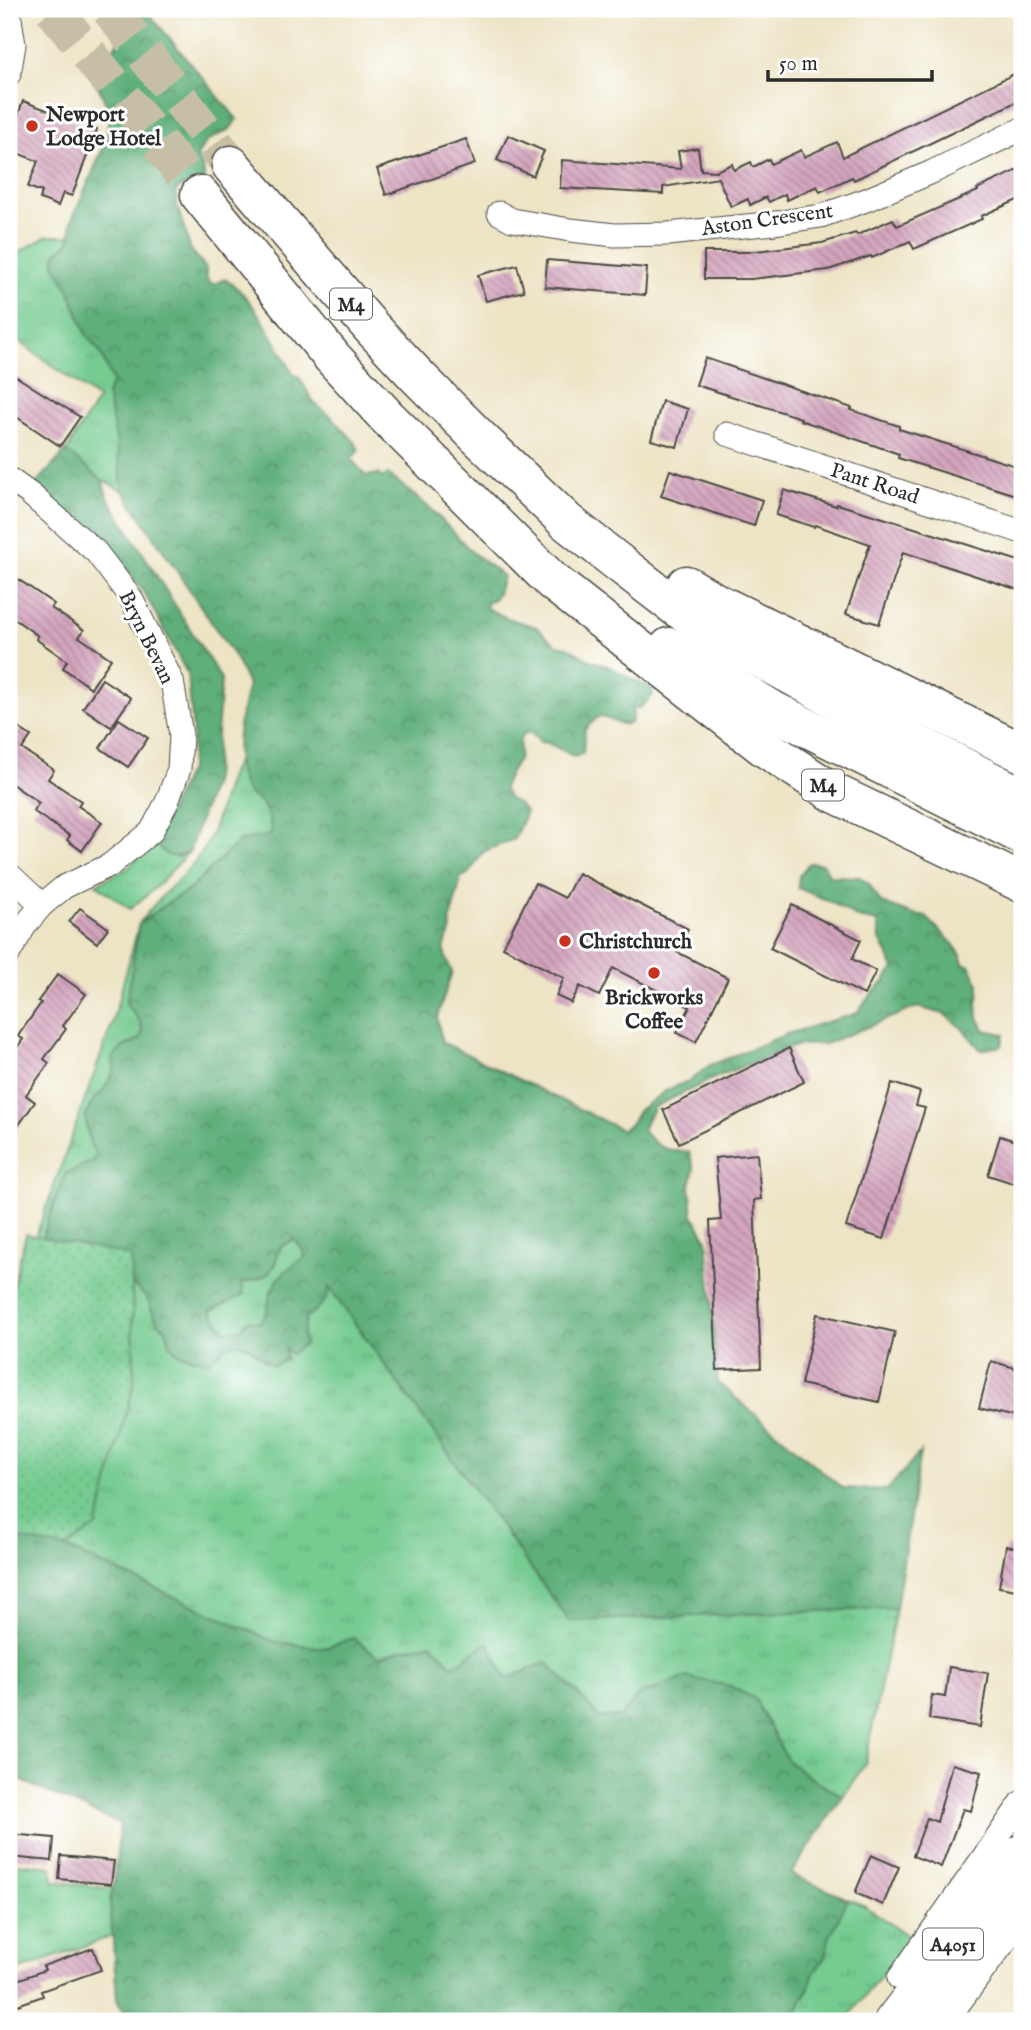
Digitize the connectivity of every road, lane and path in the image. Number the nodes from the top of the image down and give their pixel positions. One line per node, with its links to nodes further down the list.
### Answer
1 (9, 12): 2 (street)
2 (9, 74)
3 (1022, 129): 6 (street, Aston Crescent)
4 (232, 165): 10 (highway, M4)
5 (200, 195): 10 (highway, M4)
6 (499, 213)
7 (727, 434): 9 (street, Pant Road)
8 (9, 479): 16 (street, Bryn Bevan)
9 (1022, 532)
10 (666, 621): 11 (highway, M4); 12 (highway, M4); 13 (highway, M4); 15 (highway, M4)
11 (1022, 753)
12 (1022, 797)
13 (1022, 835)
14 (9, 874): 16 (street)
15 (1022, 883)
16 (42, 905): 17 (street, Bryn Bevan)
17 (9, 953)
18 (1022, 1802): 21 (street)
19 (1022, 1853): 22 (main road, A4051)
20 (1022, 1907): 23 (main road, A4051)
21 (899, 1978)
22 (892, 2021)
23 (937, 2021)

